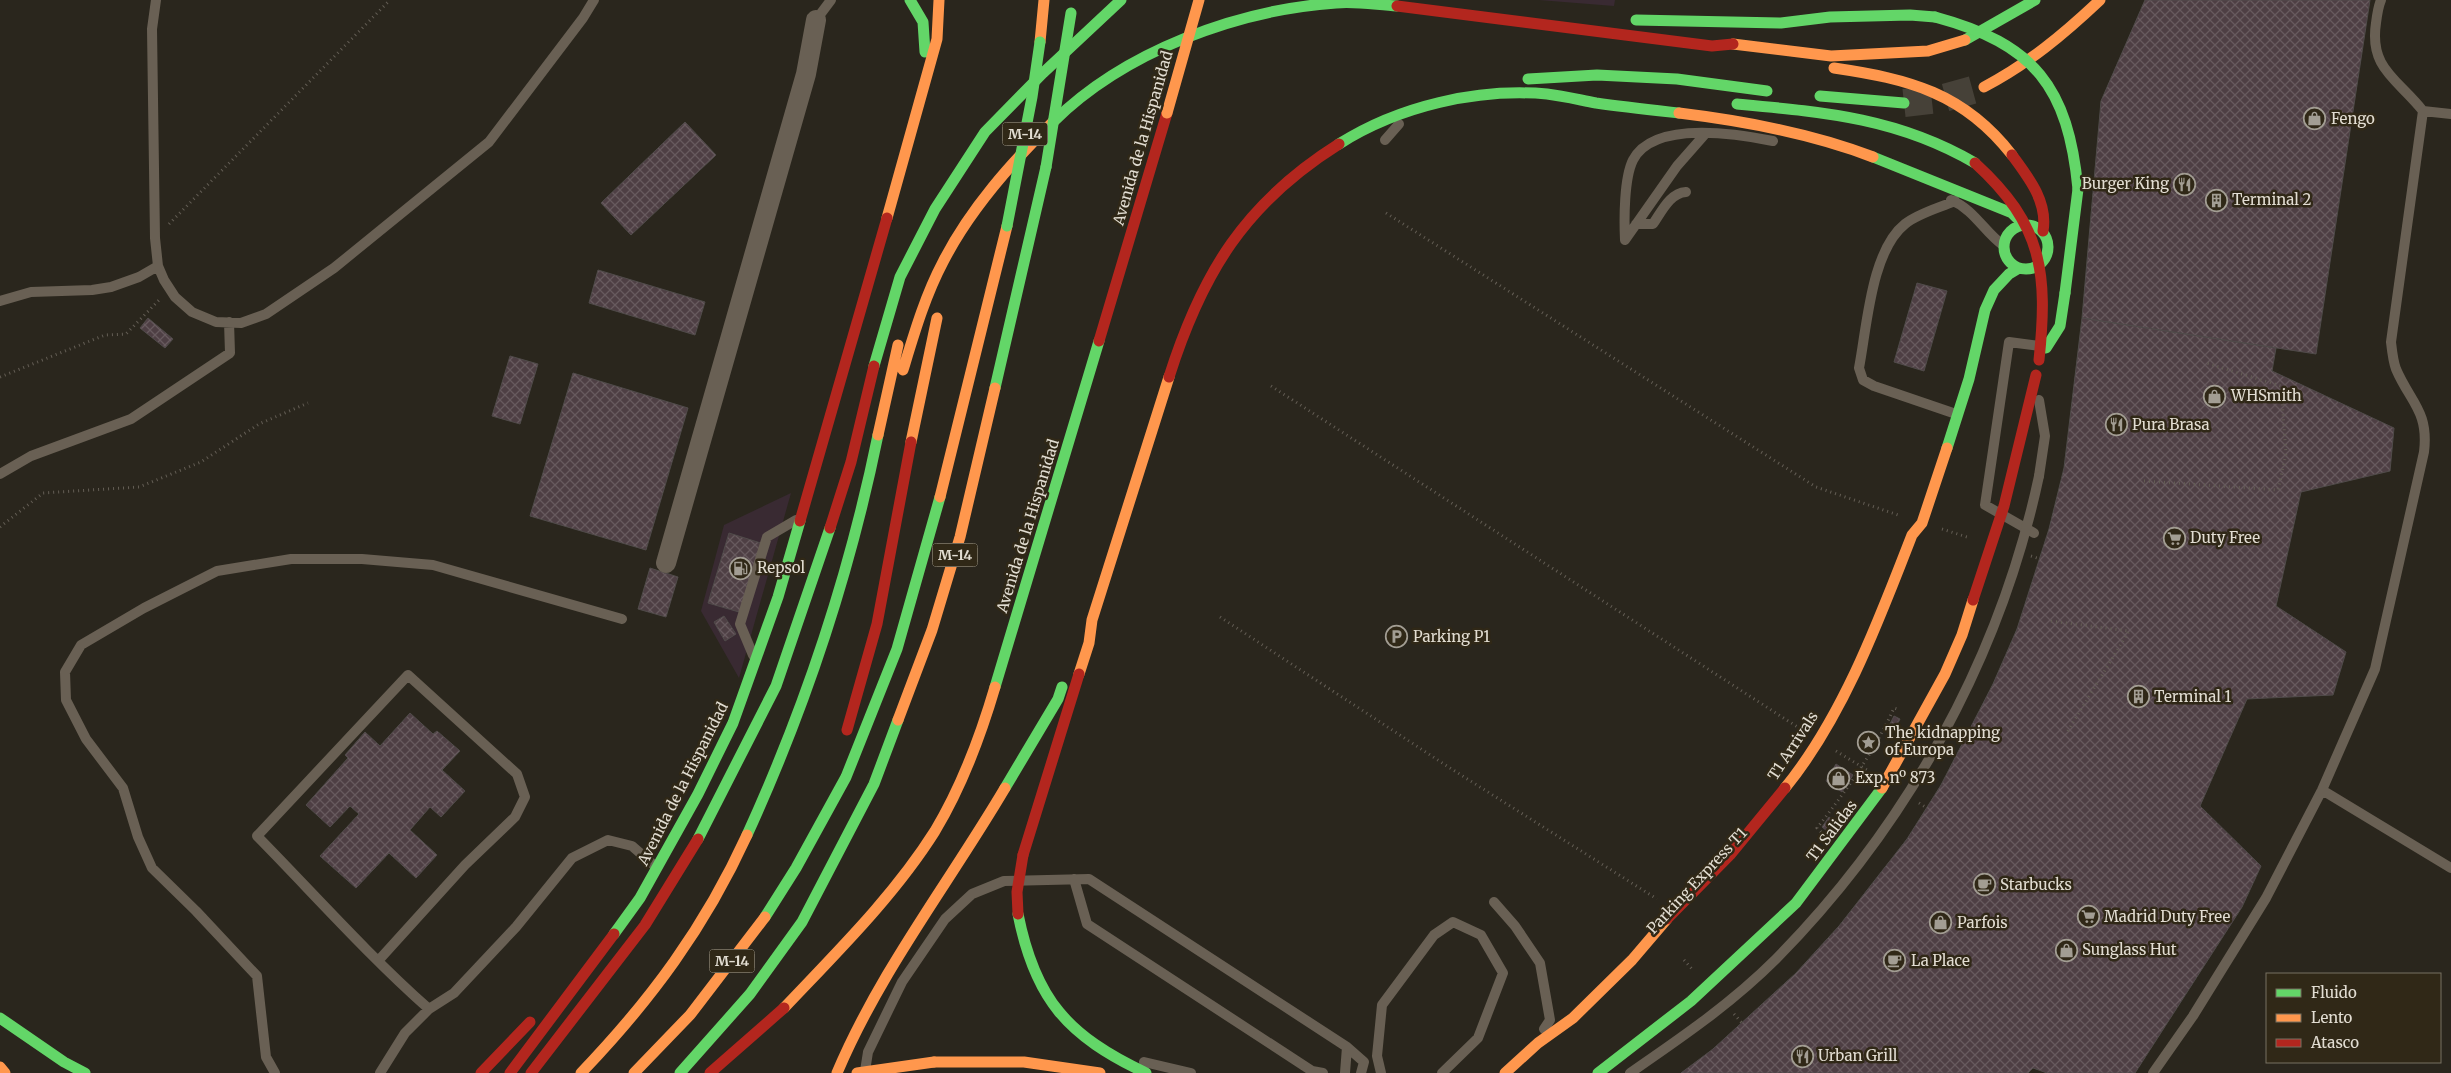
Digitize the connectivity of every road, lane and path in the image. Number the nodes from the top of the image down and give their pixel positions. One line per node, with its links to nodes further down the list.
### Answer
1 (156, 0): 46 (lane)
2 (390, 0): 46 (path)
3 (594, 0): 55 (lane)
4 (822, 0): 19 (lane)
5 (831, 0): 19 (lane)
6 (910, 0): 22 (main road, Avenida de la Hispanidad)
7 (939, 0): 22 (main road, Avenida de la Hispanidad)
8 (1044, 0): 94 (main road, M-14, bridge)
9 (1072, 0): 122 (main road, M-14, bridge)
10 (1121, 0): 40 (main road)
11 (1199, 0): 123 (main road, Avenida de la Hispanidad, bridge)
12 (2035, 0): 21 (main road)
13 (2100, 0): 23 (main road)
14 (2381, 0): 31 (lane)
15 (1391, 3): 16 (main road); 20 (main road)
16 (1285, 5): 41 (main road)
17 (1604, 19): 20 (main road)
18 (1622, 19): 58 (main road, bridge)
19 (816, 20): 75 (street)
20 (1557, 25): 21 (main road)
21 (1712, 46): 45 (main road)
22 (927, 78): 68 (main road, Avenida de la Hispanidad)
23 (1984, 87)
24 (1775, 92): 25 (main road)
25 (1498, 94): 28 (main road); 32 (main road)
26 (1626, 95): 28 (main road)
27 (1804, 95): 30 (main road)
28 (1574, 96): 44 (main road)
29 (1727, 103): 58 (main road, bridge)
30 (1904, 104)
31 (2423, 111): 33 (lane); 90 (lane)
32 (1404, 112): 35 (lane); 79 (main road)
33 (2451, 114)
34 (1706, 132): 36 (lane); 43 (lane); 43 (lane)
35 (1385, 140)
36 (1781, 143)
37 (1879, 171): 39 (lane)
38 (1686, 192): 43 (lane)
39 (1955, 202): 47 (lane); 64 (lane)
40 (935, 209): 48 (main road); 119 (main road)
41 (974, 213): 51 (main road); 65 (main road)
42 (1386, 213): 69 (path)
43 (1636, 224)
44 (2023, 224): 45 (main road); 47 (main road)
45 (2043, 231): 50 (main road)
46 (155, 238): 49 (lane)
47 (2004, 246): 50 (main road)
48 (920, 264)
49 (158, 266): 52 (lane); 53 (lane)
50 (2019, 268): 64 (main road, T1 Arrivals)
51 (951, 273)
52 (170, 290): 55 (lane); 61 (path)
53 (0, 301)
54 (940, 308): 85 (main road)
55 (228, 322): 66 (lane)
56 (900, 337): 65 (main road)
57 (2061, 349): 71 (lane)
58 (2039, 360): 60 (main road, T1 Salidas)
59 (2206, 362): 67 (path)
60 (2036, 375): 136 (main road, T1 Salidas, bridge); 137 (lane, bridge)
61 (0, 377)
62 (1271, 386): 86 (path)
63 (308, 403): 70 (path)
64 (1957, 414): 69 (main road, T1 Arrivals)
65 (876, 452): 120 (main road)
66 (0, 474)
67 (2144, 482)
68 (801, 516): 82 (main road, Avenida de la Hispanidad); 82 (lane)
69 (1922, 523): 72 (path); 76 (main road); 86 (main road, T1 Arrivals)
70 (0, 527)
71 (2034, 533)
72 (1975, 539)
73 (2026, 555): 74 (path)
74 (2040, 559)
75 (666, 563)
76 (1909, 576)
77 (1220, 617): 101 (path)
78 (622, 619): 115 (lane)
79 (1092, 620): 111 (main road, bridge); 124 (main road)
80 (2051, 621): 84 (path)
81 (1874, 659): 86 (main road, Parking Express T1)
82 (755, 660): 96 (main road, Avenida de la Hispanidad)
83 (1899, 711): 87 (path)
84 (2066, 734)
85 (843, 741)
86 (1823, 743): 87 (path); 95 (main road, Parking Express T1); 103 (main road, T1 Arrivals)
87 (1862, 767): 88 (path); 93 (path)
88 (1869, 771)
89 (828, 782): 94 (main road)
90 (2322, 790): 97 (lane); 138 (lane)
91 (1914, 800): 92 (path)
92 (1927, 808)
93 (1822, 831)
94 (814, 836): 121 (main road, M-14)
95 (1754, 844)
96 (658, 868): 99 (main road, Avenida de la Hispanidad); 106 (lane)
97 (2451, 868)
98 (1074, 879): 110 (lane); 126 (lane); 130 (lane)
99 (640, 898): 105 (main road, Avenida de la Hispanidad); 118 (main road, Avenida de la Hispanidad)
100 (1494, 902): 109 (lane)
101 (1665, 903)
102 (1676, 927): 103 (main road, Parking Express T1)
103 (1632, 960): 109 (main road, T1 Arrivals)
104 (378, 961): 104 (lane); 106 (lane)
105 (549, 1001)
106 (429, 1009): 116 (lane)
107 (536, 1016): 117 (main road)
108 (0, 1018): 114 (main road)
109 (1538, 1043): 135 (main road, T1 Arrivals)
110 (1348, 1047): 131 (lane); 132 (lane)
111 (1111, 1056): 128 (main road); 129 (lane)
112 (0, 1067): 113 (main road)
113 (5, 1073)
114 (85, 1073)
115 (275, 1073)
116 (380, 1073)
117 (481, 1073)
118 (510, 1073)
119 (530, 1073)
120 (581, 1073)
121 (634, 1073)
122 (680, 1073)
123 (710, 1073)
124 (837, 1073)
125 (857, 1073): 127 (main road, bridge)
126 (864, 1073)
127 (1100, 1073)
128 (1146, 1073)
129 (1192, 1073)
130 (1323, 1073)
131 (1346, 1073)
132 (1361, 1073)
133 (1381, 1073): 134 (lane)
134 (1442, 1073)
135 (1505, 1073)
136 (1598, 1073)
137 (1630, 1073)
138 (2153, 1073)

